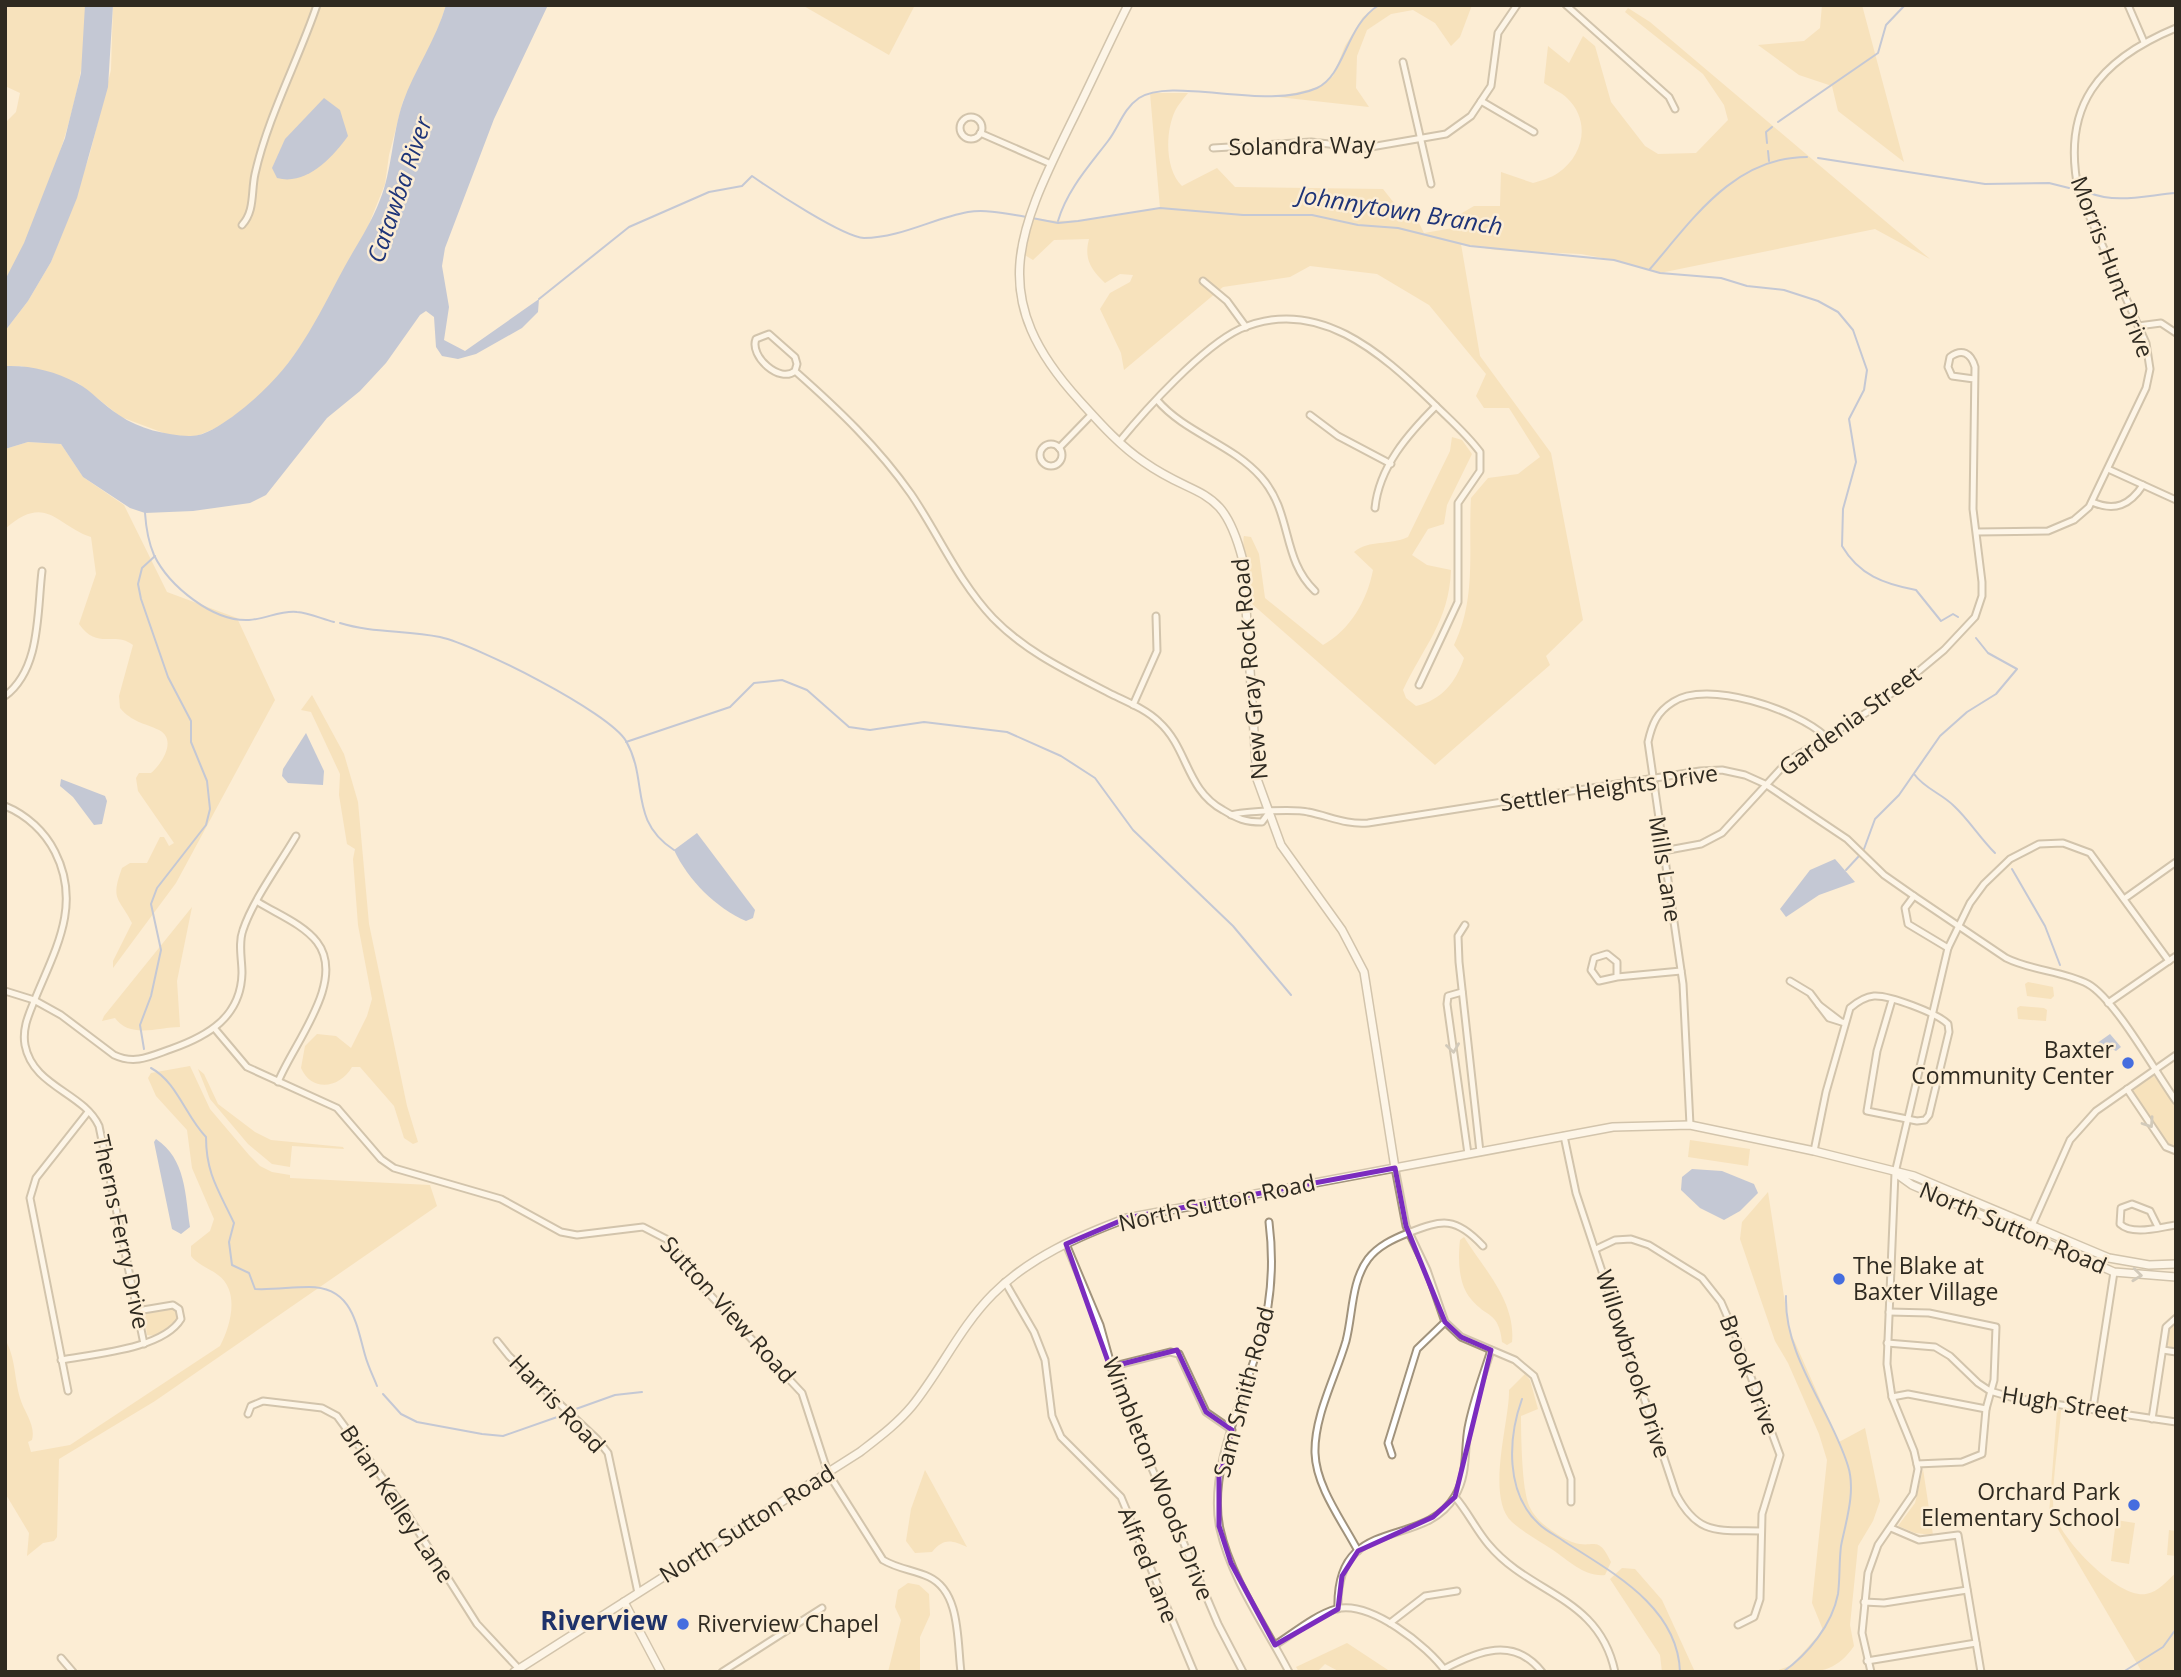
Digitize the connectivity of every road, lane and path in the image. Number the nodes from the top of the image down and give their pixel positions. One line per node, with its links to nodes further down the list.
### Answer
1 (317, 5): 17 (street)
2 (1128, 5): 15 (main road, New Gray Rock Road)
3 (1517, 5): 9 (street, Solandra Way)
4 (1566, 5): 10 (street)
5 (2128, 5): 7 (street)
6 (2176, 28): 7 (street, Morris Hunt Drive)
7 (2144, 42): 19 (street, Morris Hunt Drive)
8 (1403, 61): 13 (street)
9 (1482, 101): 11 (street); 13 (street, Solandra Way)
10 (1675, 109)
11 (1534, 132)
12 (980, 133): 12 (street); 15 (street)
13 (1421, 138): 14 (street, Solandra Way); 16 (street)
14 (1213, 148)
15 (1051, 164): 26 (main road, New Gray Rock Road)
16 (1431, 184)
17 (242, 225)
18 (1203, 281): 20 (street)
19 (2138, 326): 21 (street); 31 (street, Morris Hunt Drive)
20 (1246, 327): 24 (street); 25 (street)
21 (2176, 332)
22 (795, 370): 22 (street); 42 (street)
23 (1974, 379): 23 (street, Gardenia Street); 36 (street, Gardenia Street)
24 (1157, 400): 28 (street); 38 (street)
25 (1436, 406): 30 (street); 40 (street)
26 (1092, 414): 28 (main road, New Gray Rock Road); 29 (street)
27 (1310, 415): 30 (street)
28 (1119, 442): 47 (main road, New Gray Rock Road)
29 (1059, 448): 29 (street)
30 (1391, 464): 35 (street)
31 (2108, 469): 32 (street); 34 (street, Morris Hunt Drive)
32 (2143, 485): 33 (street); 34 (street)
33 (2176, 500)
34 (2092, 502): 36 (street, Morris Hunt Drive)
35 (1375, 508)
36 (1977, 532): 43 (street, Gardenia Street)
37 (42, 571): 41 (street)
38 (1315, 591)
39 (1156, 616): 42 (street)
40 (1419, 685)
41 (5, 696)
42 (1133, 705): 47 (street, Settler Heights Drive)
43 (1825, 736): 44 (street, Mills Lane); 45 (street, Gardenia Street)
44 (1651, 779): 45 (street, Settler Heights Drive); 47 (street, Settler Heights Drive); 49 (street, Mills Lane)
45 (1765, 784): 49 (street, Gardenia Street); 51 (street, Settler Heights Drive)
46 (5, 806): 64 (street, Therns Ferry Drive)
47 (1268, 814): 83 (main road, New Gray Rock Road)
48 (296, 836): 53 (street)
49 (1663, 851): 59 (street, Mills Lane)
50 (2176, 862): 52 (street)
51 (1914, 896): 54 (street, Settler Heights Drive); 56 (street)
52 (2124, 899): 54 (street); 58 (street)
53 (258, 902): 69 (street); 72 (street)
54 (1958, 924): 56 (street); 66 (street)
55 (1465, 925): 63 (street)
56 (1948, 948): 67 (street)
57 (2176, 956): 58 (street)
58 (2169, 961): 66 (street)
59 (1681, 971): 60 (street); 77 (street, Mills Lane)
60 (1617, 977): 60 (street)
61 (1790, 981): 68 (street)
62 (5, 991): 64 (street)
63 (1462, 992): 81 (street); 82 (street, one-way to 82)
64 (34, 1000): 69 (street); 75 (street, Therns Ferry Drive)
65 (1892, 1000): 67 (street); 68 (street); 76 (street)
66 (2108, 1003): 71 (street)
67 (1931, 1014): 76 (street); 76 (street)
68 (1843, 1022): 79 (street)
69 (215, 1029): 72 (street, Sutton View Road)
70 (2176, 1055): 71 (street)
71 (2154, 1070): 73 (street); 74 (street)
72 (278, 1082): 121 (street, Sutton View Road)
73 (2127, 1089): 80 (street, one-way to 80); 86 (street)
74 (2176, 1101)
75 (88, 1112): 98 (street, Therns Ferry Drive); 108 (street)
76 (1908, 1119): 84 (street)
77 (1690, 1125): 78 (main road, North Sutton Road); 79 (main road, North Sutton Road)
78 (1568, 1135): 81 (main road, North Sutton Road); 93 (street, Willowbrook Drive)
79 (1814, 1151): 84 (main road, North Sutton Road)
80 (2176, 1151)
81 (1480, 1152): 82 (main road, North Sutton Road)
82 (1468, 1154): 83 (main road, North Sutton Road)
83 (1395, 1168): 89 (street); 91 (main road, North Sutton Road)
84 (1895, 1173): 86 (main road, North Sutton Road); 90 (main road, North Sutton Road); 99 (street)
85 (1269, 1222): 118 (street, Sam Smith Road)
86 (2032, 1225): 90 (street); 94 (main road, North Sutton Road)
87 (2176, 1225): 88 (street)
88 (2158, 1227): 88 (street)
89 (1409, 1233): 92 (street); 101 (street); 126 (street)
90 (2027, 1237): 95 (main road, North Sutton Road)
91 (1066, 1244): 97 (main road, North Sutton Road); 109 (street, Wimbleton Woods Drive)
92 (1483, 1245)
93 (1596, 1249): 125 (street, Willowbrook Drive); 125 (street, Brook Drive)
94 (2176, 1264)
95 (2114, 1272): 96 (main road, North Sutton Road, one-way to 96); 113 (street)
96 (2176, 1277)
97 (1005, 1282): 121 (main road, North Sutton Road); 146 (street, Alfred Lane)
98 (137, 1311): 103 (street, Therns Ferry Drive); 103 (street)
99 (1889, 1312): 104 (street); 111 (street)
100 (2176, 1318): 106 (street)
101 (1445, 1322): 105 (street); 119 (street)
102 (497, 1340): 129 (street, Harris Road)
103 (144, 1343): 108 (street)
104 (1886, 1343): 111 (street, Hugh Street); 112 (street)
105 (1491, 1350): 122 (street); 123 (street)
106 (2163, 1350): 107 (street); 116 (street)
107 (2176, 1352)
108 (61, 1360): 110 (street)
109 (1110, 1367): 118 (street); 147 (street, Wimbleton Woods Drive)
110 (68, 1391)
111 (1990, 1391): 113 (street, Hugh Street); 114 (street)
112 (1892, 1397): 114 (street); 120 (street)
113 (2093, 1408): 116 (street, Hugh Street)
114 (1986, 1409): 120 (street)
115 (248, 1414): 140 (street, Brian Kelley Lane)
116 (2152, 1419): 117 (street, Hugh Street)
117 (2176, 1422)
118 (1232, 1430): 137 (street, Sam Smith Road)
119 (1392, 1455)
120 (1917, 1465): 124 (street)
121 (828, 1474): 129 (main road, North Sutton Road); 145 (street, Sutton View Road)
122 (1455, 1497): 126 (street); 150 (street)
123 (1571, 1503)
124 (1891, 1528): 127 (street); 131 (street)
125 (1761, 1531): 135 (street, Brook Drive)
126 (1357, 1551): 133 (street)
127 (1967, 1590): 131 (street); 136 (street)
128 (1457, 1591): 134 (street)
129 (638, 1593): 130 (main road, North Sutton Road)
130 (624, 1602): 140 (main road, North Sutton Road); 143 (main road)
131 (1864, 1602): 139 (street)
132 (822, 1608): 144 (street)
133 (1338, 1609): 134 (street); 137 (street)
134 (1390, 1623): 141 (street)
135 (1738, 1625)
136 (1976, 1643): 139 (street); 152 (street)
137 (1275, 1645): 148 (street, Sam Smith Road)
138 (61, 1658): 142 (street)
139 (1867, 1661): 151 (street)
140 (516, 1670)
141 (1445, 1670): 149 (street)
142 (73, 1672)
143 (661, 1672)
144 (722, 1672)
145 (961, 1672)
146 (1194, 1672)
147 (1243, 1672)
148 (1289, 1672)
149 (1542, 1672)
150 (1615, 1672)
151 (1871, 1672)
152 (1981, 1672)

